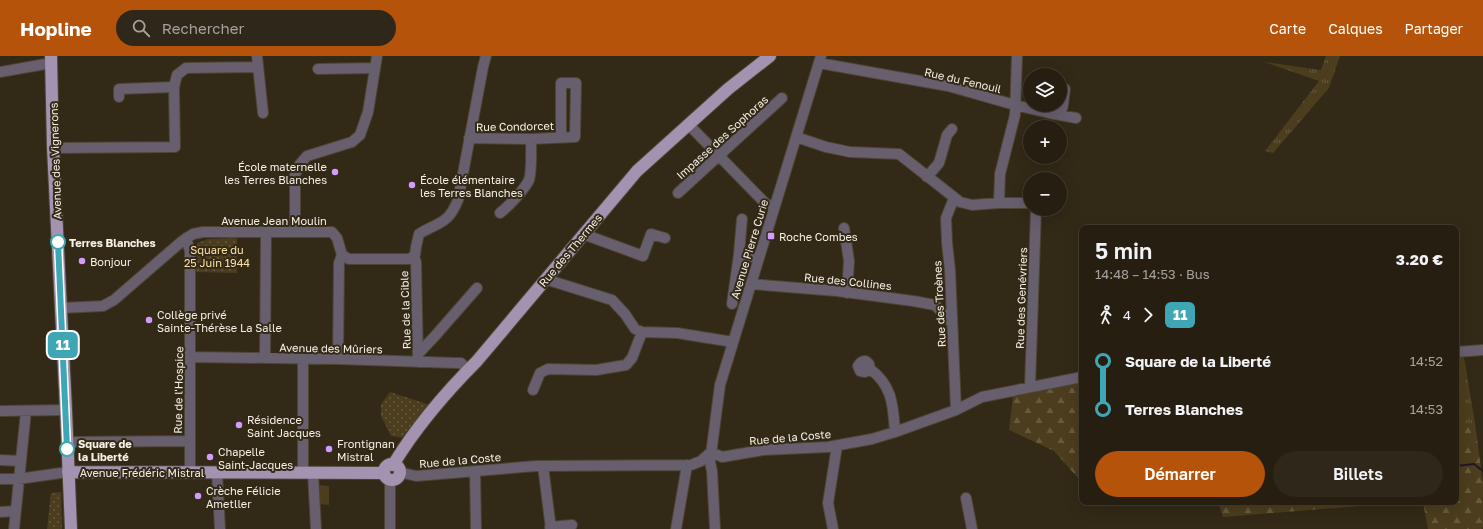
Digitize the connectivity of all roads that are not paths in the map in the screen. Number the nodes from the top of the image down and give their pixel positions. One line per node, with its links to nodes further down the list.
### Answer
1 (257, 56): 8 (street)
2 (377, 56): 9 (street)
3 (486, 56): 24 (street)
4 (770, 56): 20 (main road, Rue des Thermes)
5 (1017, 56): 15 (street)
6 (51, 60): 11 (street); 26 (main road, Avenue des Vignerons)
7 (820, 60): 15 (street, Rue du Fenouil); 23 (street, Avenue Pierre Curie)
8 (257, 67): 12 (street); 17 (street)
9 (375, 68): 10 (street); 39 (street)
10 (318, 69)
11 (0, 72)
12 (174, 87): 13 (street); 26 (street)
13 (119, 97)
14 (782, 98): 27 (street, Impasse des Sophoras)
15 (1015, 105): 18 (street, Rue du Fenouil); 31 (street)
16 (1061, 112): 18 (street)
17 (262, 113)
18 (1060, 115): 19 (street, Rue du Fenouil)
19 (1076, 118)
20 (688, 124): 27 (street); 40 (main road, Rue des Thermes)
21 (952, 129): 28 (street)
22 (561, 137): 22 (street, Rue Condorcet); 25 (street, Rue Condorcet)
23 (796, 137): 28 (street); 33 (street, Avenue Pierre Curie)
24 (469, 138): 25 (street, Rue Condorcet); 45 (street)
25 (531, 139): 34 (street)
26 (53, 148): 53 (main road, Avenue des Vignerons)
27 (718, 155): 29 (street, Impasse des Sophoras); 33 (street)
28 (927, 177): 30 (street)
29 (678, 193)
30 (954, 198): 31 (street); 52 (street, Rue des Troènes)
31 (999, 203): 32 (street)
32 (1023, 203)
33 (774, 208): 46 (street, Avenue Pierre Curie)
34 (500, 213)
35 (1036, 216): 68 (street, Rue des Genévriers)
36 (742, 219): 43 (street)
37 (844, 228): 50 (street)
38 (266, 231): 39 (street, Avenue Jean Moulin); 41 (street, Avenue Jean Moulin); 62 (street)
39 (295, 232): 44 (street, Avenue Jean Moulin)
40 (584, 234): 42 (street); 47 (main road, Rue des Thermes)
41 (186, 238): 53 (street, Avenue Jean Moulin); 60 (street, Rue de l'Hospice)
42 (665, 238)
43 (739, 254): 46 (street); 51 (street)
44 (342, 255): 45 (street); 64 (street)
45 (414, 258): 61 (street, Rue de la Cible)
46 (758, 258): 48 (street, Avenue Pierre Curie)
47 (545, 279): 56 (street); 66 (main road, Rue des Thermes)
48 (751, 284): 50 (street, Rue des Collines); 57 (street, Avenue Pierre Curie)
49 (476, 288): 61 (street)
50 (847, 293): 54 (street, Rue des Collines)
51 (732, 304)
52 (951, 305): 54 (street); 55 (street, Rue des Troènes)
53 (61, 308): 70 (main road, Avenue des Vignerons)
54 (940, 309): 55 (street, Rue des Collines)
55 (952, 323): 71 (street, Rue des Troènes)
56 (642, 332): 57 (street); 69 (street)
57 (733, 342): 78 (street, Avenue Pierre Curie)
58 (1483, 350): 59 (street)
59 (1459, 352)
60 (190, 357): 62 (street, Avenue des Mûriers); 75 (street, Rue de l'Hospice)
61 (419, 357): 64 (street, Avenue des Mûriers); 66 (street, Avenue des Mûriers)
62 (265, 358): 63 (street, Avenue des Mûriers)
63 (303, 359): 64 (street, Avenue des Mûriers); 88 (street)
64 (338, 359)
65 (870, 369): 74 (street)
66 (468, 370): 86 (main road, Rue des Thermes)
67 (1079, 378): 68 (street, Rue de la Coste)
68 (1030, 387): 71 (street, Rue de la Coste)
69 (533, 390)
70 (66, 410): 72 (street); 76 (main road, Avenue des Vignerons)
71 (956, 410): 74 (street, Rue de la Coste)
72 (26, 411): 73 (street); 80 (street)
73 (0, 412)
74 (895, 432): 77 (street, Rue de la Coste)
75 (190, 441): 76 (street); 85 (street, Rue de l'Hospice)
76 (67, 442): 84 (main road, Avenue des Vignerons)
77 (837, 446): 78 (street, Rue de la Coste); 104 (street)
78 (711, 452): 81 (street, Rue de la Coste); 103 (street, Avenue Pierre Curie)
79 (0, 460): 80 (street)
80 (20, 461): 90 (street)
81 (687, 465): 82 (street, Rue de la Coste); 102 (street)
82 (543, 466): 83 (street, Rue de la Coste); 95 (street)
83 (475, 471): 86 (street, Rue de la Coste); 101 (street)
84 (68, 472): 85 (main road, Avenue Frédéric Mistral); 90 (street); 97 (main road, Avenue des Vignerons)
85 (190, 472): 87 (main road, Avenue Frédéric Mistral)
86 (392, 472): 88 (main road, Avenue Frédéric Mistral); 100 (street)
87 (217, 473): 88 (main road, Avenue Frédéric Mistral); 98 (street)
88 (308, 473): 99 (street)
89 (0, 479): 90 (street)
90 (18, 479): 92 (street)
91 (966, 498): 105 (street)
92 (15, 511): 93 (street); 96 (street)
93 (0, 512)
94 (572, 525): 95 (street)
95 (550, 528)
96 (14, 529)
97 (71, 529)
98 (220, 529)
99 (316, 529)
100 (390, 529)
101 (476, 529)
102 (676, 529)
103 (715, 529)
104 (833, 529)
105 (972, 529)

